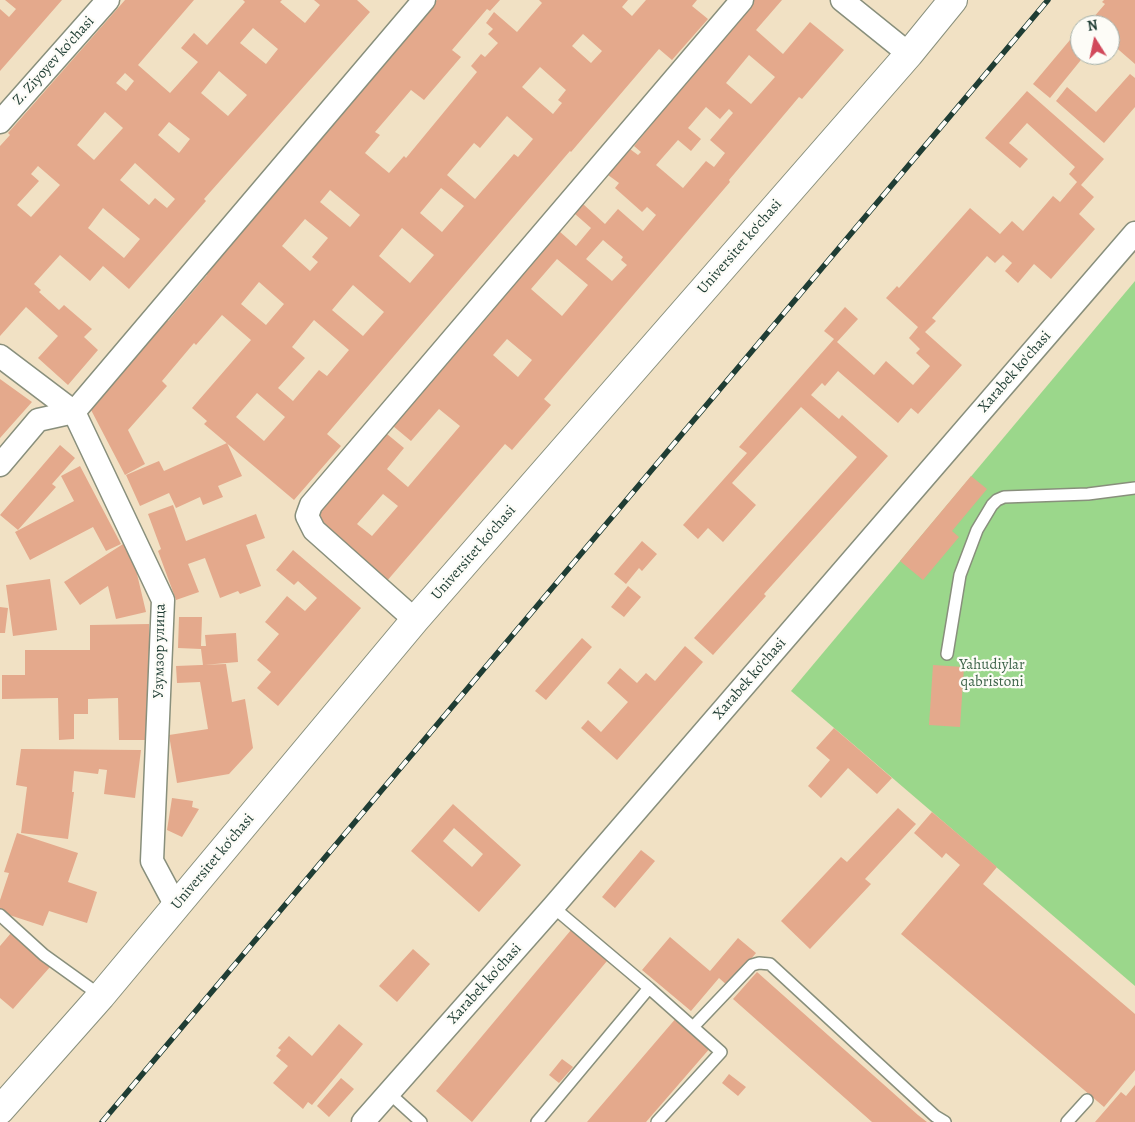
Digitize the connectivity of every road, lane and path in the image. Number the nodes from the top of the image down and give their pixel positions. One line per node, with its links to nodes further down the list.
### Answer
1 (108, 0): 7 (street, Z. Ziyoyev ko'chasi)
2 (742, 0): 13 (street)
3 (842, 0): 6 (street)
4 (954, 0): 6 (main road, Universitet kо‘chasi)
5 (419, 1): 10 (street)
6 (909, 54): 13 (main road, Universitet kо‘chasi)
7 (0, 122)
8 (1135, 233): 16 (street, Xarabek ko'chasi)
9 (0, 356): 10 (street, Узумзор улица)
10 (74, 412): 11 (street); 15 (street, Узумзор улица)
11 (0, 465)
12 (1135, 488): 14 (lane)
13 (415, 620): 15 (main road, Universitet kо‘chasi)
14 (947, 654)
15 (176, 906): 19 (main road, Universitet kо‘chasi)
16 (553, 907): 18 (lane); 21 (street, Xarabek ko'chasi)
17 (0, 916): 19 (lane)
18 (649, 988): 20 (lane); 26 (lane)
19 (101, 996): 23 (main road, Universitet kо‘chasi)
20 (693, 1027): 27 (lane); 28 (lane)
21 (389, 1093): 24 (street, Xarabek ko'chasi); 25 (lane)
22 (1087, 1100): 29 (lane)
23 (0, 1110)
24 (363, 1122)
25 (421, 1122)
26 (536, 1122)
27 (657, 1122)
28 (945, 1122)
29 (1067, 1122)

